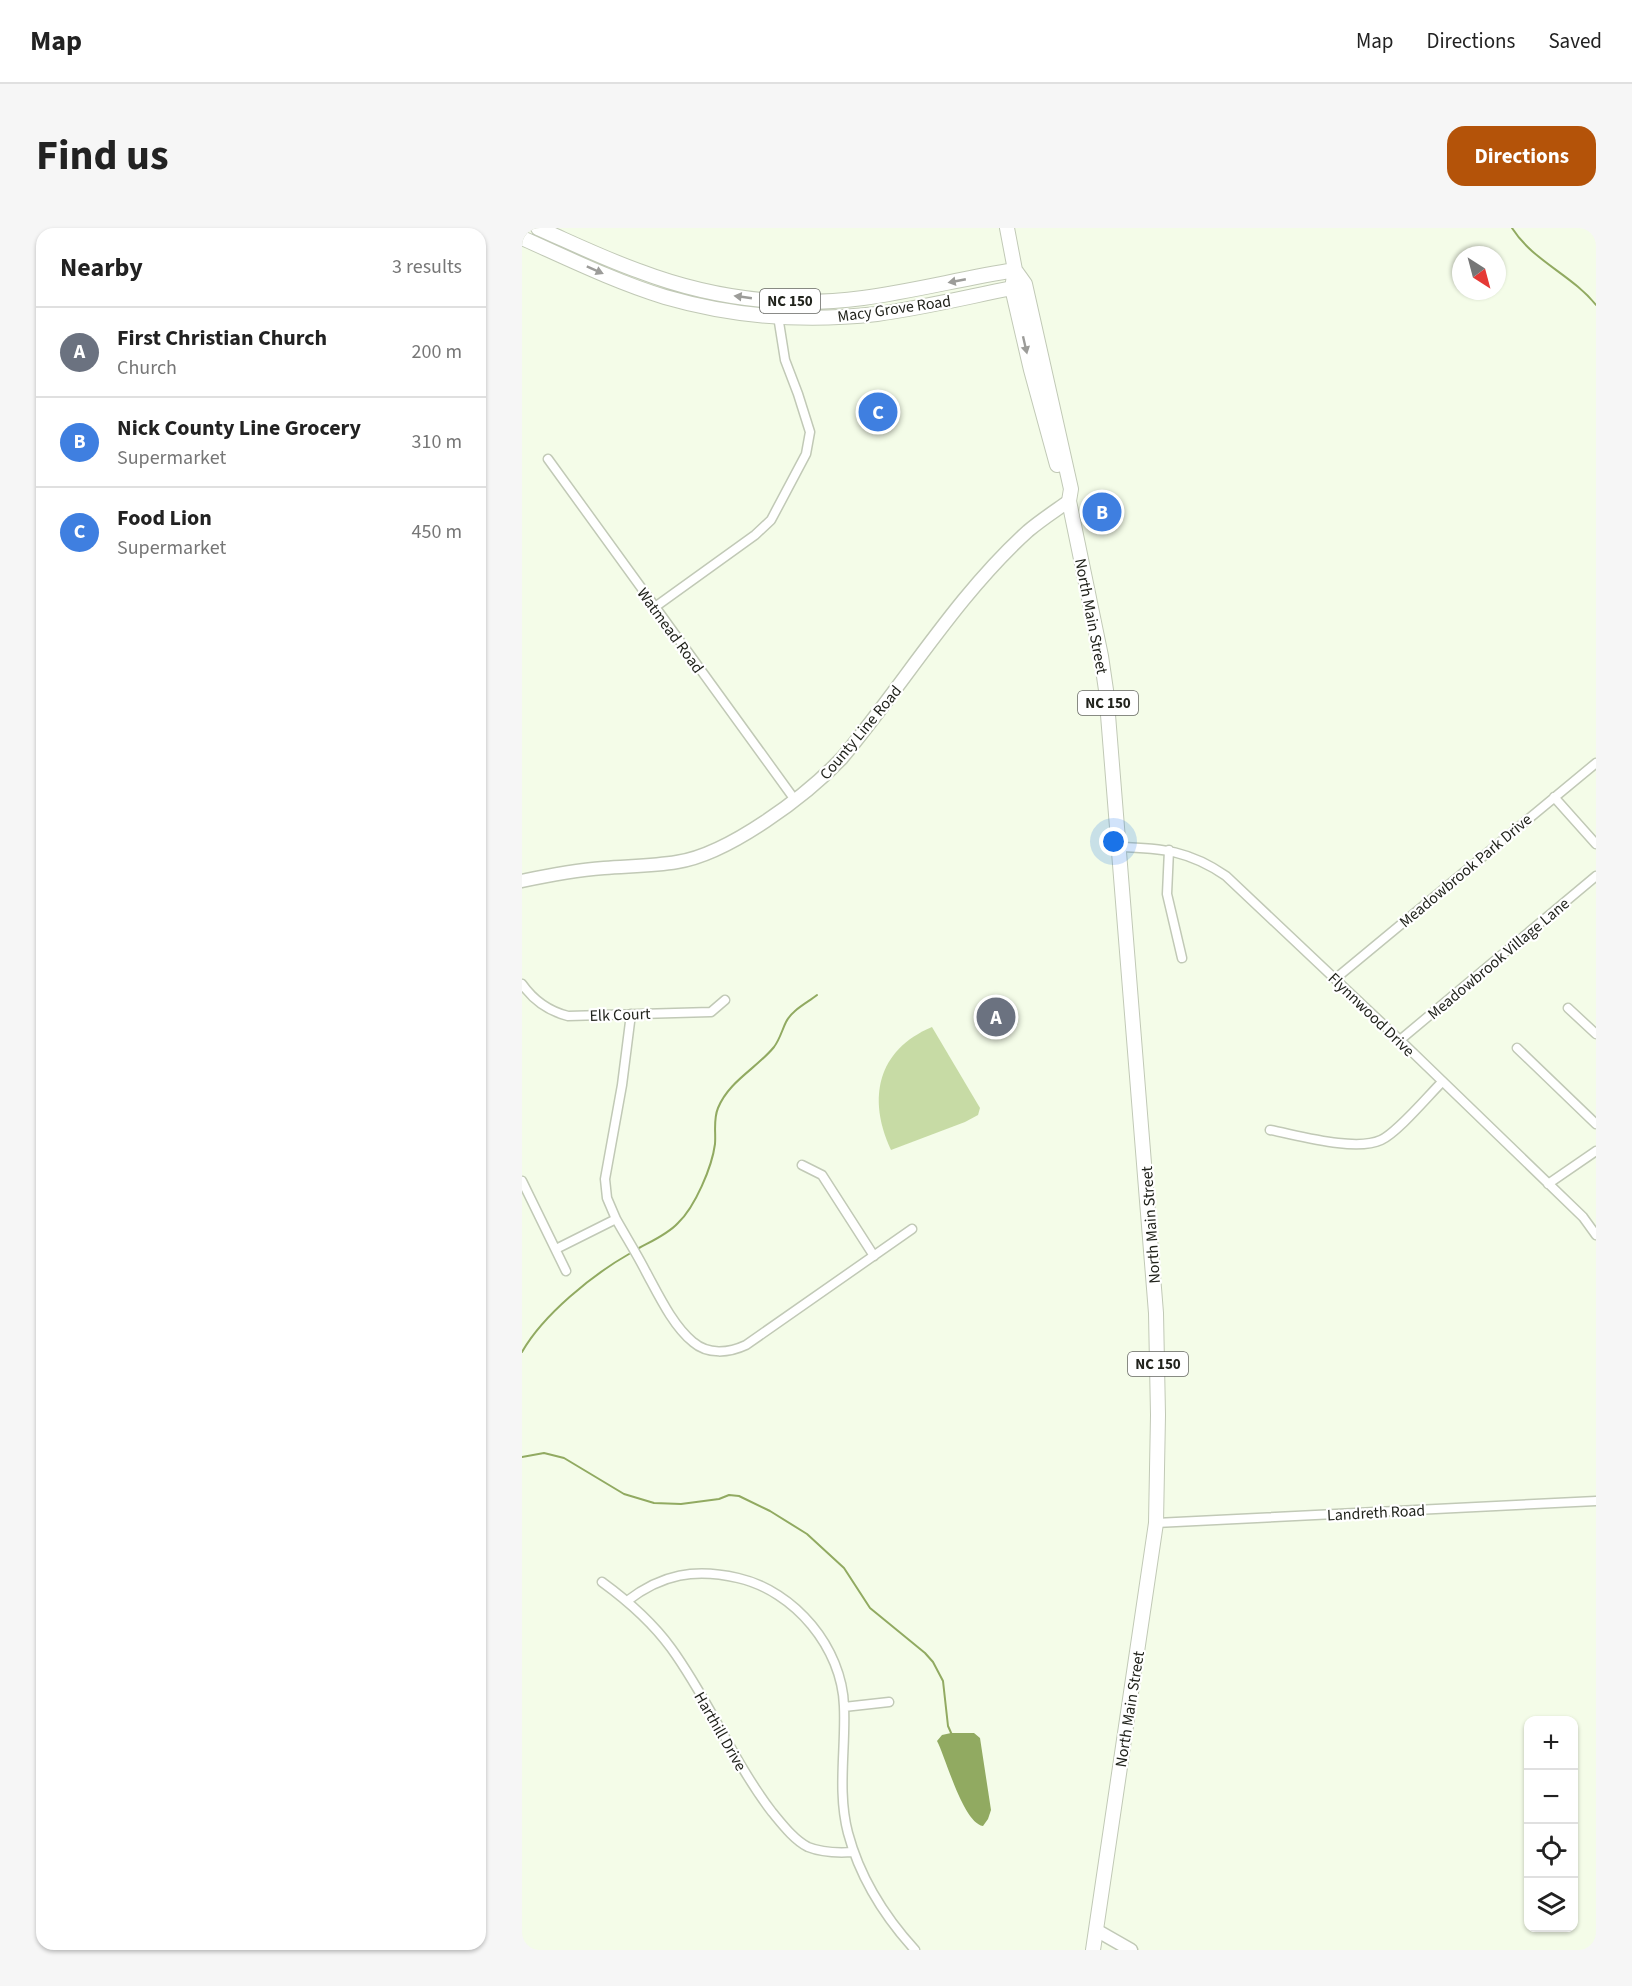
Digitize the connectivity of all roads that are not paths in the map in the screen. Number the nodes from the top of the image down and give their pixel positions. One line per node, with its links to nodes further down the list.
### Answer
1 (538, 228): 5 (main road, Macy Grove Road / NC 150)
2 (1007, 228): 6 (main road, North Main Street)
3 (522, 232): 5 (main road)
4 (522, 238): 8 (main road, Macy Grove Road / NC 150, one-way to 8)
5 (572, 243): 6 (main road, Macy Grove Road / NC 150, one-way to 5)
6 (1015, 270): 7 (main road, North Main Street / NC 150)
7 (1018, 286): 8 (main road, Macy Grove Road / NC 150); 10 (main road, North Main Street / NC 150)
8 (778, 316): 11 (street)
9 (548, 459): 11 (street, Watmead Road)
10 (1069, 501): 14 (street, County Line Road); 16 (main road, North Main Street / NC 150)
11 (655, 608): 14 (street, Watmead Road)
12 (1596, 763): 13 (street, Meadowbrook Park Drive)
13 (1554, 797): 15 (street); 21 (street, Meadowbrook Park Drive)
14 (795, 800): 19 (street, County Line Road)
15 (1596, 844)
16 (1119, 847): 17 (street, Flynnwood Drive); 43 (main road, North Main Street / NC 150)
17 (1169, 850): 20 (street); 21 (street, Flynnwood Drive)
18 (1596, 876): 27 (street, Meadowbrook Village Lane)
19 (522, 881)
20 (1182, 958)
21 (1335, 979): 27 (street, Flynnwood Drive)
22 (522, 984): 25 (street, Elk Court)
23 (725, 1000): 25 (street, Elk Court)
24 (1568, 1008): 26 (street)
25 (631, 1014): 36 (street)
26 (1596, 1034)
27 (1400, 1040): 29 (street, Flynnwood Drive)
28 (1517, 1048): 30 (street)
29 (1442, 1082): 31 (street); 35 (street, Flynnwood Drive)
30 (1596, 1124)
31 (1270, 1130)
32 (1596, 1151): 35 (street)
33 (802, 1165): 40 (street)
34 (522, 1181): 39 (street)
35 (1548, 1184): 38 (street, Flynnwood Drive)
36 (616, 1219): 39 (street); 40 (street)
37 (912, 1229): 40 (street)
38 (1596, 1235)
39 (556, 1249): 41 (street)
40 (874, 1256)
41 (566, 1271)
42 (1596, 1501): 43 (street, Landreth Road)
43 (1156, 1523): 49 (main road, North Main Street / NC 150)
44 (602, 1582): 45 (street, Harthill Drive)
45 (627, 1600): 47 (street); 48 (street, Harthill Drive)
46 (889, 1702): 47 (street)
47 (844, 1707): 48 (street)
48 (853, 1852): 50 (street)
49 (1096, 1930): 51 (main road, North Main Street / NC 150); 52 (street)
50 (915, 1950)
51 (1093, 1950)
52 (1131, 1950)

